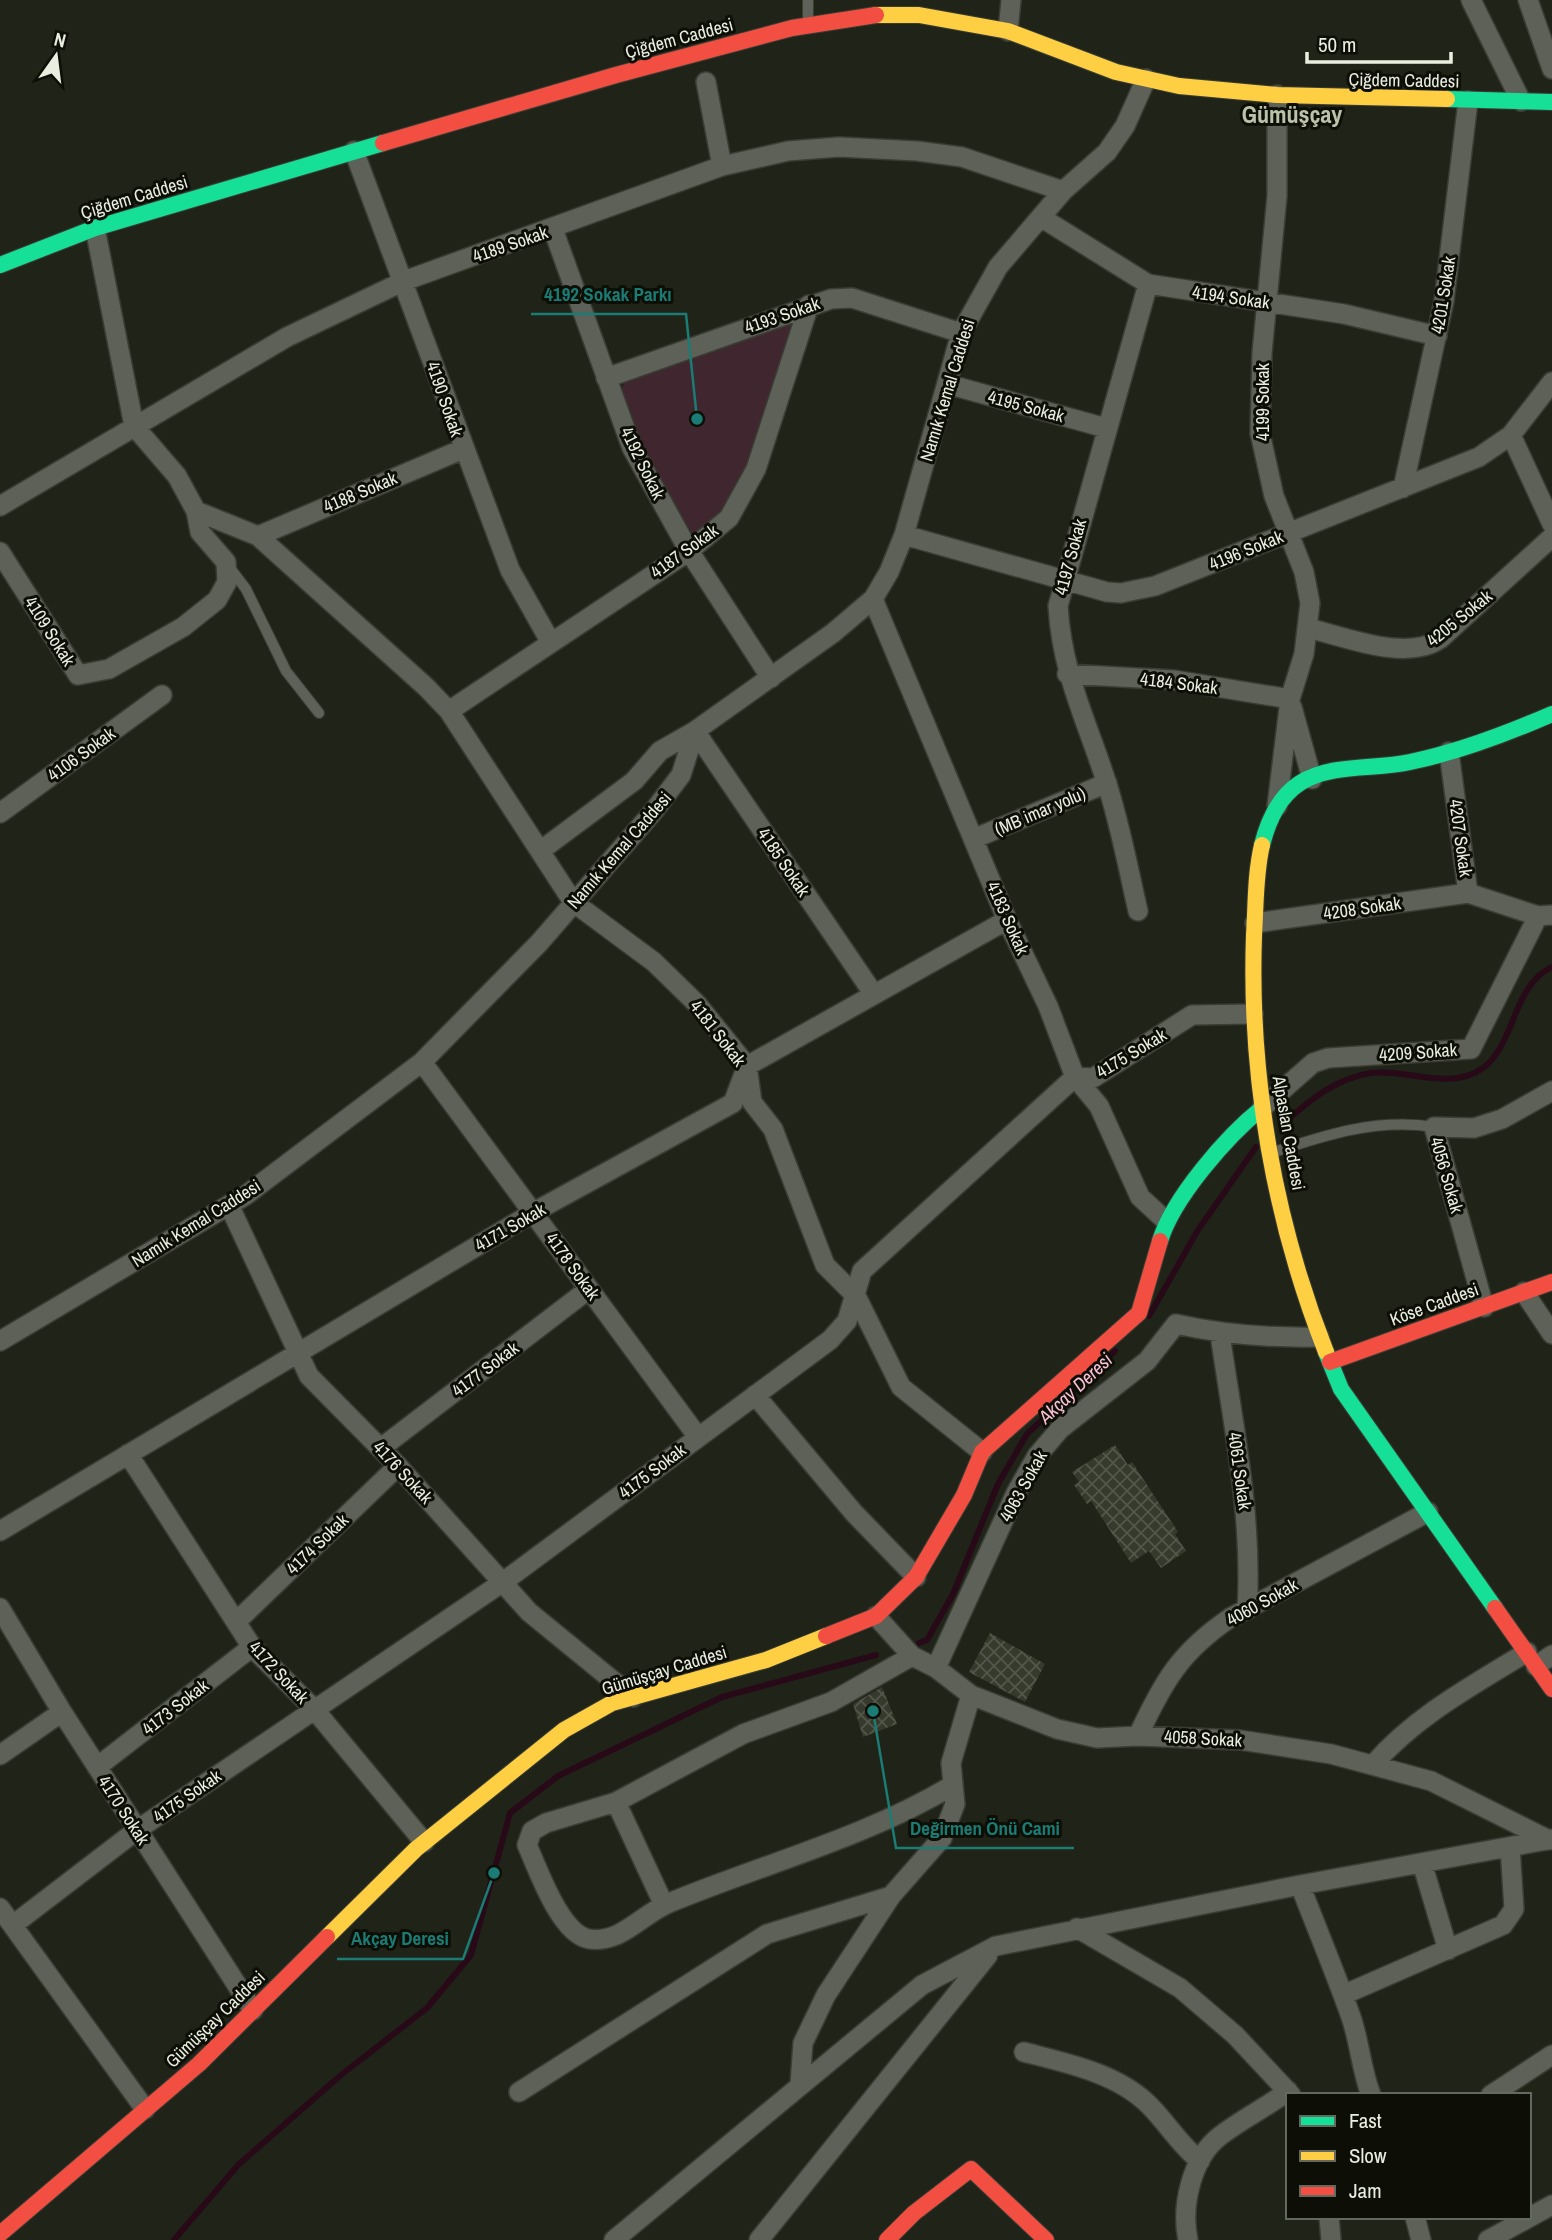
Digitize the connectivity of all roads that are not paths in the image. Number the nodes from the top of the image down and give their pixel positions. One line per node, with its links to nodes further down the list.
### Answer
1 (808, 0): 6 (lane)
2 (1011, 0): 7 (street)
3 (1471, 0): 13 (street)
4 (1528, 0): 8 (street)
5 (889, 7): 6 (street, Çiğdem Caddesi); 7 (street, Çiğdem Caddesi)
6 (808, 25): 15 (street, Çiğdem Caddesi)
7 (1008, 32): 9 (street, Çiğdem Caddesi)
8 (1552, 69)
9 (1146, 79): 11 (street, Çiğdem Caddesi); 17 (street, Namık Kemal Caddesi)
10 (706, 82): 16 (street)
11 (1277, 95): 12 (street, Çiğdem Caddesi); 24 (street, 4199 Sokak)
12 (1468, 101): 13 (street, Çiğdem Caddesi); 27 (street, 4201 Sokak)
13 (1521, 101): 14 (street, Çiğdem Caddesi)
14 (1552, 102)
15 (354, 151): 19 (street, Çiğdem Caddesi); 22 (street, 4190 Sokak)
16 (722, 166): 17 (street, 4189 Sokak); 20 (street, 4189 Sokak)
17 (1063, 191): 18 (street, Namık Kemal Caddesi)
18 (1042, 218): 23 (street, 4194 Sokak); 26 (street, Namık Kemal Caddesi)
19 (95, 228): 21 (street, Çiğdem Caddesi); 31 (street)
20 (553, 229): 22 (street, 4189 Sokak); 28 (street, 4192 Sokak)
21 (0, 265)
22 (404, 281): 31 (street, 4189 Sokak); 34 (street, 4190 Sokak)
23 (1148, 284): 24 (street, 4194 Sokak); 32 (street, 4197 Sokak)
24 (1267, 302): 27 (street, 4194 Sokak); 39 (street, 4199 Sokak)
25 (809, 305): 26 (street, 4193 Sokak); 28 (street, 4193 Sokak); 43 (street, 4187 Sokak)
26 (961, 333): 30 (street, Namık Kemal Caddesi)
27 (1437, 336): 35 (street, 4201 Sokak)
28 (606, 378): 43 (street, 4192 Sokak)
29 (1552, 382): 33 (street, 4196 Sokak)
30 (947, 384): 32 (street, 4195 Sokak); 40 (street, Namık Kemal Caddesi)
31 (134, 426): 36 (street, 4189 Sokak); 37 (street)
32 (1105, 428): 46 (street, 4197 Sokak)
33 (1511, 435): 35 (street, 4196 Sokak); 38 (street)
34 (463, 449): 41 (street, 4188 Sokak); 49 (street, 4190 Sokak)
35 (1403, 488): 39 (street, 4196 Sokak)
36 (0, 506)
37 (196, 511): 41 (street, 4181 Sokak); 45 (street)
38 (1552, 524)
39 (1287, 534): 46 (street, 4196 Sokak); 48 (street, 4199 Sokak)
40 (904, 535): 46 (street, 4196 Sokak); 47 (street, Namık Kemal Caddesi)
41 (258, 536): 54 (street, 4181 Sokak)
42 (1552, 537): 48 (street, 4205 Sokak)
43 (689, 551): 49 (street, 4187 Sokak); 51 (street, 4192 Sokak)
44 (0, 552): 45 (street, 4109 Sokak)
45 (226, 562): 55 (lane)
46 (1062, 581): 50 (street, 4197 Sokak)
47 (873, 599): 51 (street, Namık Kemal Caddesi); 63 (street, 4183 Sokak)
48 (1308, 628): 53 (street, 4199 Sokak)
49 (550, 641): 54 (street, 4187 Sokak)
50 (1067, 674): 53 (street, 4184 Sokak); 60 (street, 4197 Sokak)
51 (771, 678): 57 (street, Namık Kemal Caddesi)
52 (162, 695): 62 (street, 4106 Sokak)
53 (1290, 699): 59 (street, 4199 Sokak); 61 (street, 4199 Sokak)
54 (449, 711): 64 (street, 4181 Sokak)
55 (319, 713)
56 (1552, 714): 58 (street, Alpaslan Caddesi)
57 (695, 731): 64 (street); 66 (street, Namık Kemal Caddesi); 71 (street, 4185 Sokak)
58 (1449, 752): 59 (street, Alpaslan Caddesi); 65 (street, 4207 Sokak)
59 (1312, 779): 61 (street, Alpaslan Caddesi)
60 (1107, 783): 63 (street, (MB imar yolu)); 67 (street, 4197 Sokak)
61 (1276, 809): 70 (street, Alpaslan Caddesi)
62 (0, 813)
63 (973, 839): 69 (street, 4183 Sokak)
64 (540, 851): 66 (street, 4181 Sokak)
65 (1468, 893): 68 (street, 4207 Sokak); 70 (street, 4208 Sokak)
66 (573, 902): 73 (street, Namık Kemal Caddesi); 74 (street, 4181 Sokak)
67 (1138, 911)
68 (1545, 916): 77 (street, 4209 Sokak)
69 (1007, 920): 71 (street); 75 (street, 4183 Sokak)
70 (1255, 923): 72 (street, Alpaslan Caddesi)
71 (873, 993): 74 (street)
72 (1253, 1014): 75 (street, 4175 Sokak); 77 (street, Alpaslan Caddesi)
73 (422, 1062): 80 (street, Namık Kemal Caddesi); 81 (street, 4178 Sokak)
74 (747, 1066): 81 (street, 4171 Sokak); 86 (street, 4181 Sokak)
75 (1075, 1077): 82 (street, 4183 Sokak); 86 (street, 4175 Sokak)
76 (1552, 1091): 78 (street, 4056 Sokak)
77 (1262, 1108): 79 (street, Alpaslan Caddesi); 82 (street, Gümüşçay Caddesi)
78 (1434, 1126): 79 (lane); 87 (street, 4056 Sokak)
79 (1270, 1153): 90 (street, Alpaslan Caddesi)
80 (229, 1205): 91 (street, Namık Kemal Caddesi); 92 (street, 4176 Sokak)
81 (534, 1212): 84 (street, 4178 Sokak); 92 (street, 4171 Sokak)
82 (1166, 1221): 97 (street, Gümüşçay Caddesi)
83 (1552, 1282): 85 (street, Köse Caddesi)
84 (589, 1290): 95 (street, 4178 Sokak); 96 (street, 4177 Sokak)
85 (1524, 1292): 87 (street, Köse Caddesi); 89 (street)
86 (856, 1296): 94 (street, 4175 Sokak); 97 (street, 4181 Sokak)
87 (1484, 1307): 93 (street, Köse Caddesi)
88 (1220, 1334): 90 (street, 4063 Sokak); 105 (street, 4061 Sokak); 111 (street, 4063 Sokak)
89 (1552, 1334)
90 (1319, 1337): 93 (street, Alpaslan Caddesi)
91 (0, 1341)
92 (299, 1351): 96 (street, 4176 Sokak); 98 (street, 4171 Sokak)
93 (1330, 1362): 100 (street, Alpaslan Caddesi)
94 (755, 1395): 95 (street, 4175 Sokak); 102 (street)
95 (698, 1437): 103 (street, 4175 Sokak)
96 (381, 1448): 99 (street, 4176 Sokak)
97 (982, 1452): 102 (street, Gümüşçay Caddesi)
98 (128, 1454): 101 (street, 4171 Sokak); 107 (street, 4172 Sokak)
99 (398, 1466): 103 (street, 4176 Sokak); 107 (street, 4174 Sokak)
100 (1428, 1512): 105 (street, 4060 Sokak); 110 (street, Alpaslan Caddesi)
101 (0, 1531)
102 (916, 1577): 106 (street, Gümüşçay Caddesi)
103 (503, 1582): 114 (street, 4176 Sokak); 115 (street, 4175 Sokak)
104 (0, 1608): 116 (street, 4170 Sokak)
105 (1247, 1610): 117 (street, 4060 Sokak)
106 (876, 1616): 109 (street, 4058 Sokak); 114 (street, Gümüşçay Caddesi)
107 (236, 1622): 108 (street, 4172 Sokak)
108 (252, 1647): 115 (street, 4172 Sokak); 120 (street, 4173 Sokak)
109 (912, 1656): 111 (street, 4058 Sokak); 122 (street)
110 (1538, 1658): 112 (street, Alpaslan Caddesi); 119 (street)
111 (936, 1668): 113 (street, 4058 Sokak)
112 (1552, 1689)
113 (971, 1695): 117 (street, 4058 Sokak); 121 (street)
114 (633, 1697): 125 (street, Gümüşçay Caddesi)
115 (314, 1709): 123 (street, 4175 Sokak); 125 (street, 4172 Sokak)
116 (62, 1712): 118 (street); 120 (street, 4170 Sokak)
117 (1138, 1736): 119 (street, 4058 Sokak)
118 (0, 1755)
119 (1373, 1765): 124 (street, 4058 Sokak)
120 (97, 1768): 123 (street, 4170 Sokak)
121 (953, 1785): 129 (street); 130 (street)
122 (616, 1802): 130 (street); 130 (street)
123 (137, 1830): 132 (street, 4175 Sokak); 137 (street, 4170 Sokak)
124 (1551, 1839): 126 (street)
125 (424, 1842): 137 (street, Gümüşçay Caddesi)
126 (1510, 1847): 127 (street); 135 (street)
127 (1422, 1863): 128 (street); 135 (street)
128 (1300, 1885): 133 (street); 136 (street)
129 (891, 1896): 140 (street); 141 (street)
130 (664, 1905)
131 (0, 1908): 132 (street)
132 (13, 1925): 146 (street)
133 (1077, 1928): 134 (street); 142 (street)
134 (996, 1946): 140 (street); 156 (street)
135 (1448, 1950): 136 (street)
136 (1342, 1995): 143 (street)
137 (253, 2010): 146 (street, Gümüşçay Caddesi)
138 (1024, 2052): 147 (street)
139 (1552, 2055): 144 (street)
140 (800, 2084): 155 (street)
141 (519, 2092)
142 (1290, 2093)
143 (1370, 2093)
144 (1494, 2093)
145 (1286, 2095): 147 (street)
146 (145, 2109): 153 (street, Gümüşçay Caddesi)
147 (1200, 2161): 158 (street)
148 (1552, 2205): 149 (street)
149 (1531, 2216)
150 (1329, 2219): 159 (street)
151 (1416, 2219): 160 (street)
152 (1526, 2219): 161 (street)
153 (0, 2234)
154 (1042, 2238): 157 (street)
155 (614, 2240)
156 (759, 2240)
157 (887, 2240)
158 (1188, 2240)
159 (1331, 2240)
160 (1421, 2240)
161 (1488, 2240)

